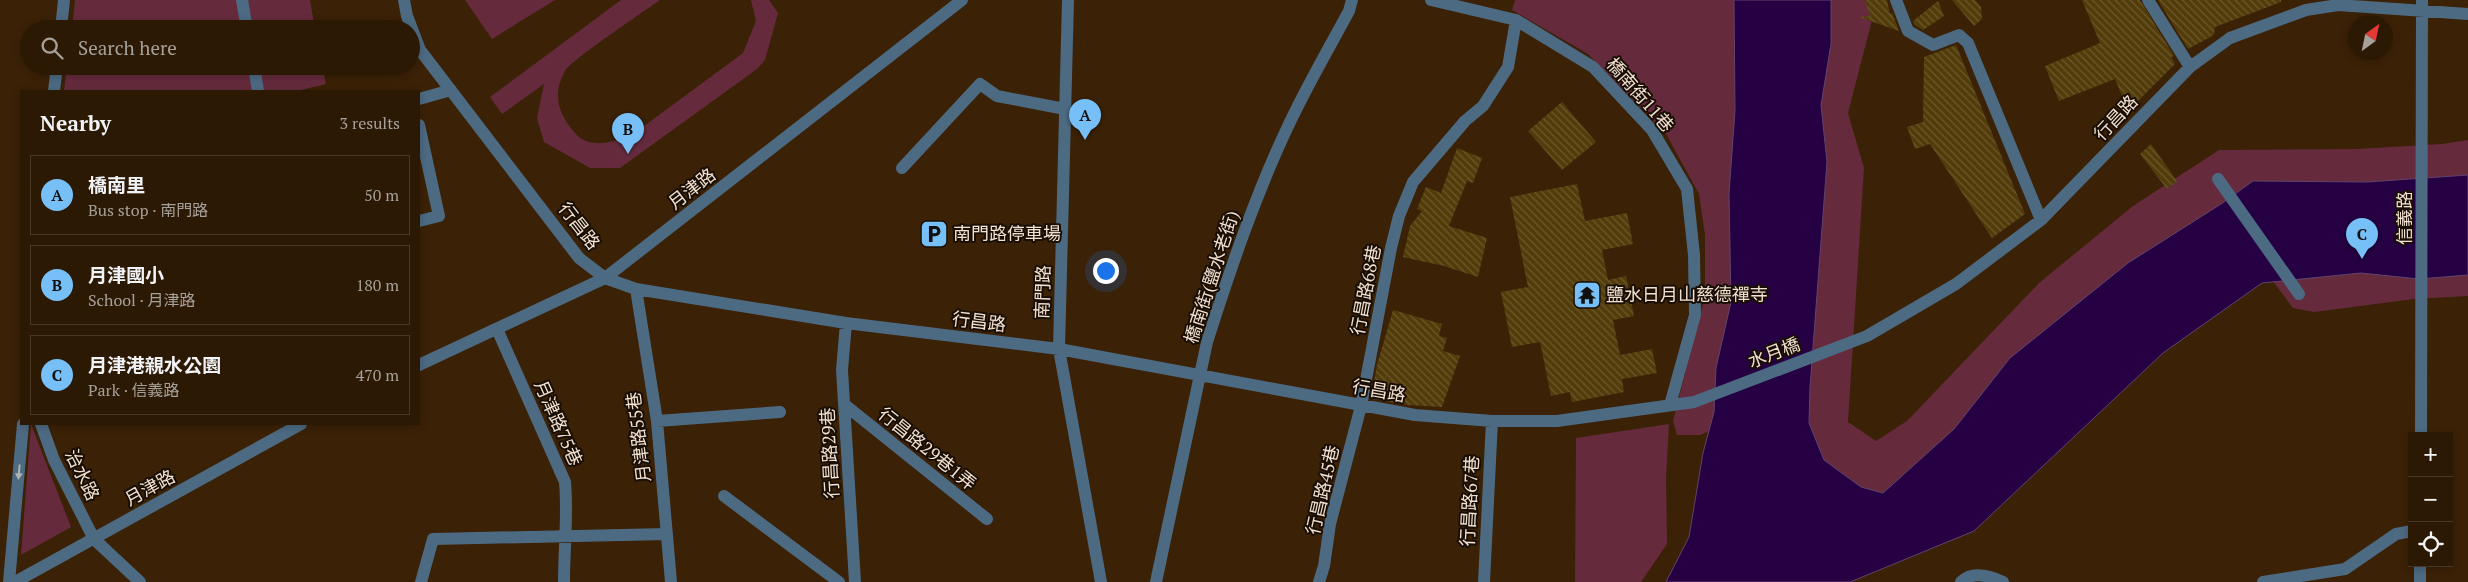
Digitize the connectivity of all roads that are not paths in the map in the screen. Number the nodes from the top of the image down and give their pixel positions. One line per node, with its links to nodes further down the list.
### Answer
1 (64, 0): 13 (street)
2 (242, 0): 14 (street)
3 (404, 0): 15 (street, 行昌路)
4 (962, 0): 31 (street, 月津路)
5 (1068, 0): 25 (street, 南門路)
6 (1352, 0): 39 (street, 橋南街(鹽水老街))
7 (1431, 0): 16 (street, 橋南街11巷)
8 (1896, 0): 30 (street)
9 (2148, 0): 18 (street)
10 (2304, 5): 11 (street, 行昌路); 18 (street, 行昌路)
11 (2422, 5): 12 (street, 行昌路); 50 (street, 信義路)
12 (2468, 14)
13 (62, 20)
14 (245, 20)
15 (409, 20)
16 (1516, 20): 42 (street, 橋南街11巷); 43 (street, 行昌路68巷)
17 (420, 50): 23 (street, 行昌路)
18 (2190, 67): 30 (street, 行昌路)
19 (56, 75): 21 (street)
20 (255, 75): 22 (street)
21 (54, 90)
22 (258, 90)
23 (451, 90): 24 (street); 31 (street, 行昌路)
24 (420, 99)
25 (1065, 109): 27 (street); 37 (street, 南門路)
26 (420, 130): 29 (street)
27 (902, 168)
28 (2218, 179): 33 (street)
29 (420, 220)
30 (2041, 220): 36 (street, 行昌路)
31 (605, 278): 32 (street, 行昌路); 35 (street, 月津路)
32 (636, 289): 34 (street, 行昌路); 46 (street, 月津路55巷)
33 (2299, 294)
34 (846, 323): 37 (street, 行昌路); 41 (street, 行昌路29巷)
35 (497, 329): 38 (street, 月津路); 55 (street, 月津路75巷)
36 (1867, 336): 40 (street, 水月橋)
37 (1059, 349): 39 (street, 行昌路); 66 (street, 南門路)
38 (420, 365)
39 (1201, 376): 43 (street, 行昌路); 67 (street, 橋南街(鹽水老街))
40 (1694, 402): 42 (street, 行昌路)
41 (844, 405): 52 (street, 行昌路29巷1弄); 65 (street, 行昌路29巷)
42 (1670, 405): 45 (street, 行昌路)
43 (1361, 406): 45 (street, 行昌路); 68 (street, 行昌路45巷)
44 (780, 412): 46 (street)
45 (1492, 421): 69 (street, 行昌路67巷)
46 (658, 422): 54 (street, 月津路55巷)
47 (23, 425): 59 (street, one-way to 59)
48 (41, 425): 56 (street, 治水路)
49 (299, 425): 56 (street, 月津路)
50 (2421, 432)
51 (724, 496): 64 (street)
52 (987, 519)
53 (2408, 532): 72 (street)
54 (667, 534): 55 (street); 58 (street, 月津路55巷)
55 (564, 536): 62 (street); 63 (street, 月津路75巷)
56 (94, 539): 60 (street, 月津路); 61 (street)
57 (2420, 567): 73 (street)
58 (672, 581)
59 (9, 582)
60 (15, 582)
61 (140, 582)
62 (421, 582)
63 (564, 582)
64 (839, 582)
65 (854, 582)
66 (1101, 582)
67 (1156, 582)
68 (1319, 582)
69 (1484, 582)
70 (1961, 582): 71 (street)
71 (2003, 582)
72 (2263, 582)
73 (2420, 582)

